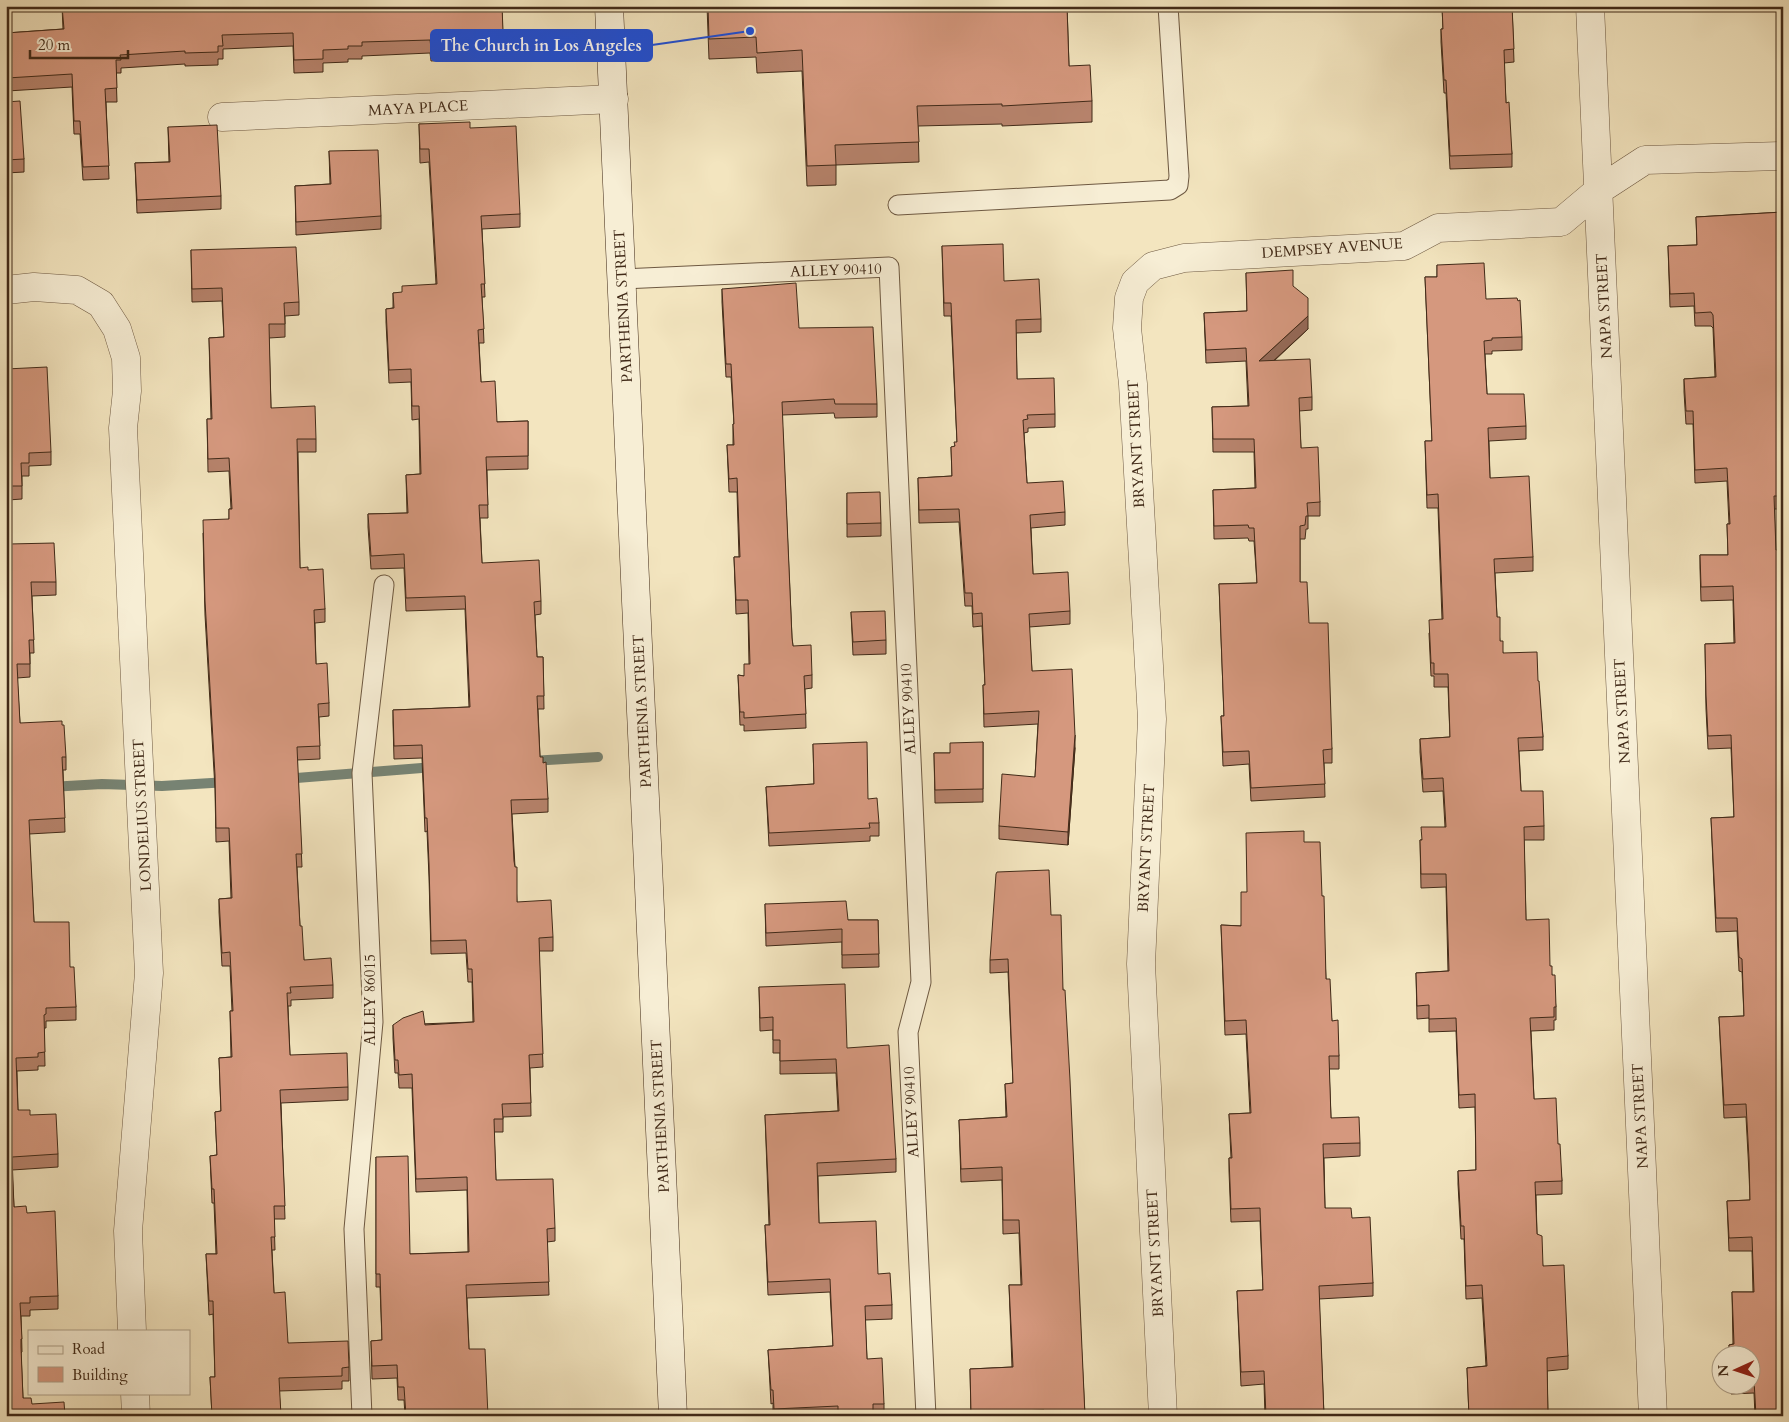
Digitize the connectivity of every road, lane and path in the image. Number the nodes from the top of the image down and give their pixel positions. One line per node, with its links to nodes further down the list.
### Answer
1 (609, 6): 4 (street, PARTHENIA STREET)
2 (1168, 6): 8 (lane)
3 (1590, 6): 7 (street, NAPA STREET)
4 (614, 99): 5 (street, MAYA PLACE); 9 (street, PARTHENIA STREET)
5 (222, 118)
6 (1783, 156): 7 (street, DEMPSEY AVENUE)
7 (1599, 190): 10 (street, DEMPSEY AVENUE); 20 (street, NAPA STREET)
8 (898, 205)
9 (622, 279): 17 (street, PARTHENIA STREET); 18 (lane, ALLEY 90410)
10 (1135, 282): 19 (street, BRYANT STREET)
11 (6, 290): 13 (street, LONDELIUS STREET)
12 (384, 585): 16 (lane, ALLEY 86015)
13 (132, 1330)
14 (135, 1394): 15 (street)
15 (136, 1416)
16 (362, 1416)
17 (673, 1416)
18 (926, 1416)
19 (1163, 1416)
20 (1653, 1416)

